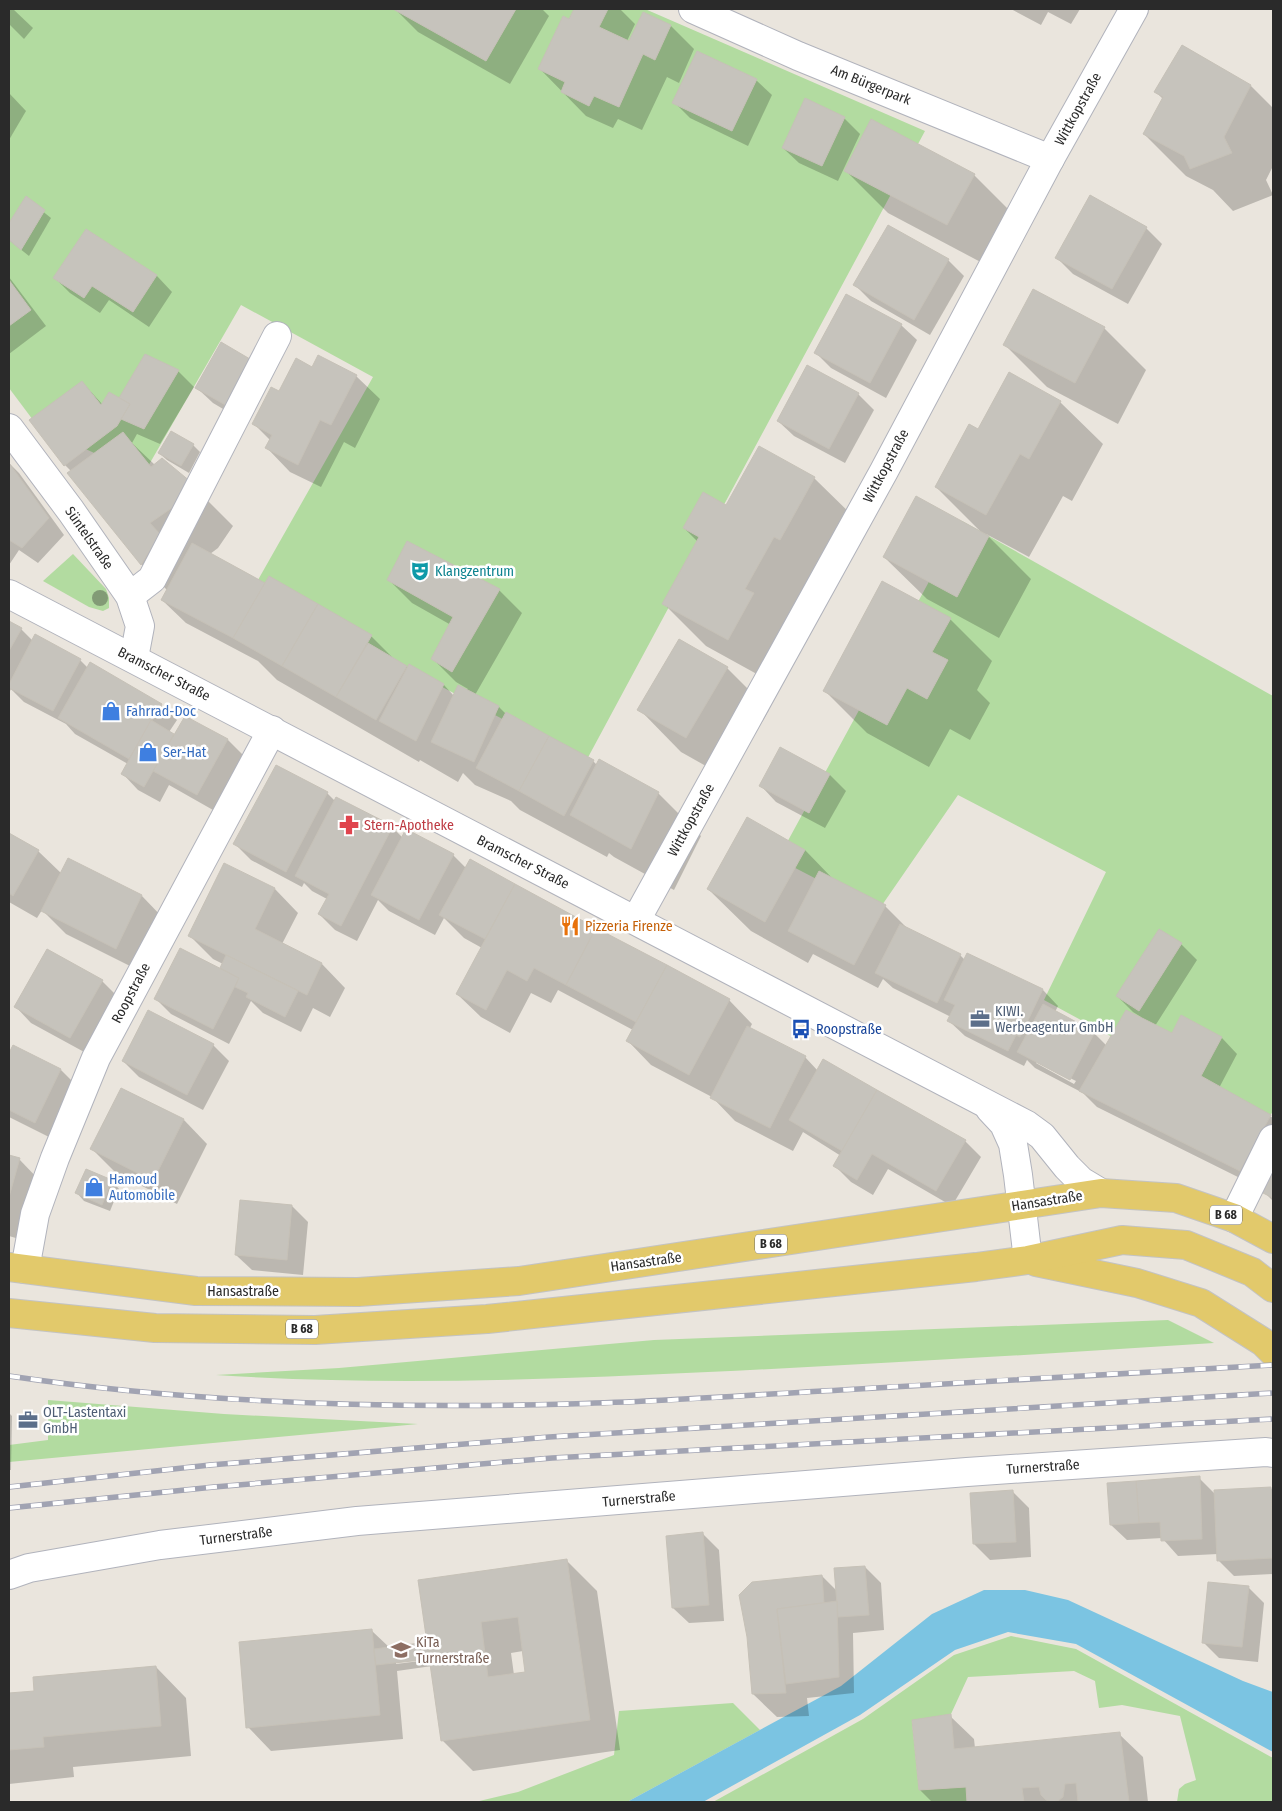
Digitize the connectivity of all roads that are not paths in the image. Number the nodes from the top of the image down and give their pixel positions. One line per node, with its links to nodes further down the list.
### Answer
1 (693, 9): 3 (street, Am Bürgerpark)
2 (1134, 9): 3 (street, Wittkopstraße)
3 (1050, 158): 10 (street, Wittkopstraße)
4 (278, 336): 7 (street)
5 (9, 428): 7 (street, Süntelstraße)
6 (9, 594): 8 (street, Bramscher Straße)
7 (130, 596): 8 (street, Süntelstraße)
8 (134, 658): 9 (street, Bramscher Straße)
9 (272, 730): 10 (street, Bramscher Straße); 18 (street, Roopstraße)
10 (636, 920): 11 (street, Bramscher Straße)
11 (984, 1102): 13 (street, Bramscher Straße); 14 (street, Bramscher Straße)
12 (1273, 1139): 15 (street)
13 (1100, 1193): 14 (main road, Hansastraße / B 68); 15 (main road, Hansastraße / B 68)
14 (1022, 1205): 17 (street, Bramscher Straße); 18 (main road, Hansastraße / B 68)
15 (1234, 1218): 16 (main road, Hansastraße / B 68)
16 (1273, 1239)
17 (1028, 1260): 19 (main road, B 68); 20 (main road, B 68); 21 (main road, B 68)
18 (17, 1268)
19 (1273, 1288)
20 (9, 1312)
21 (1273, 1352)
22 (1273, 1453): 23 (street, Turnerstraße)
23 (9, 1574)

